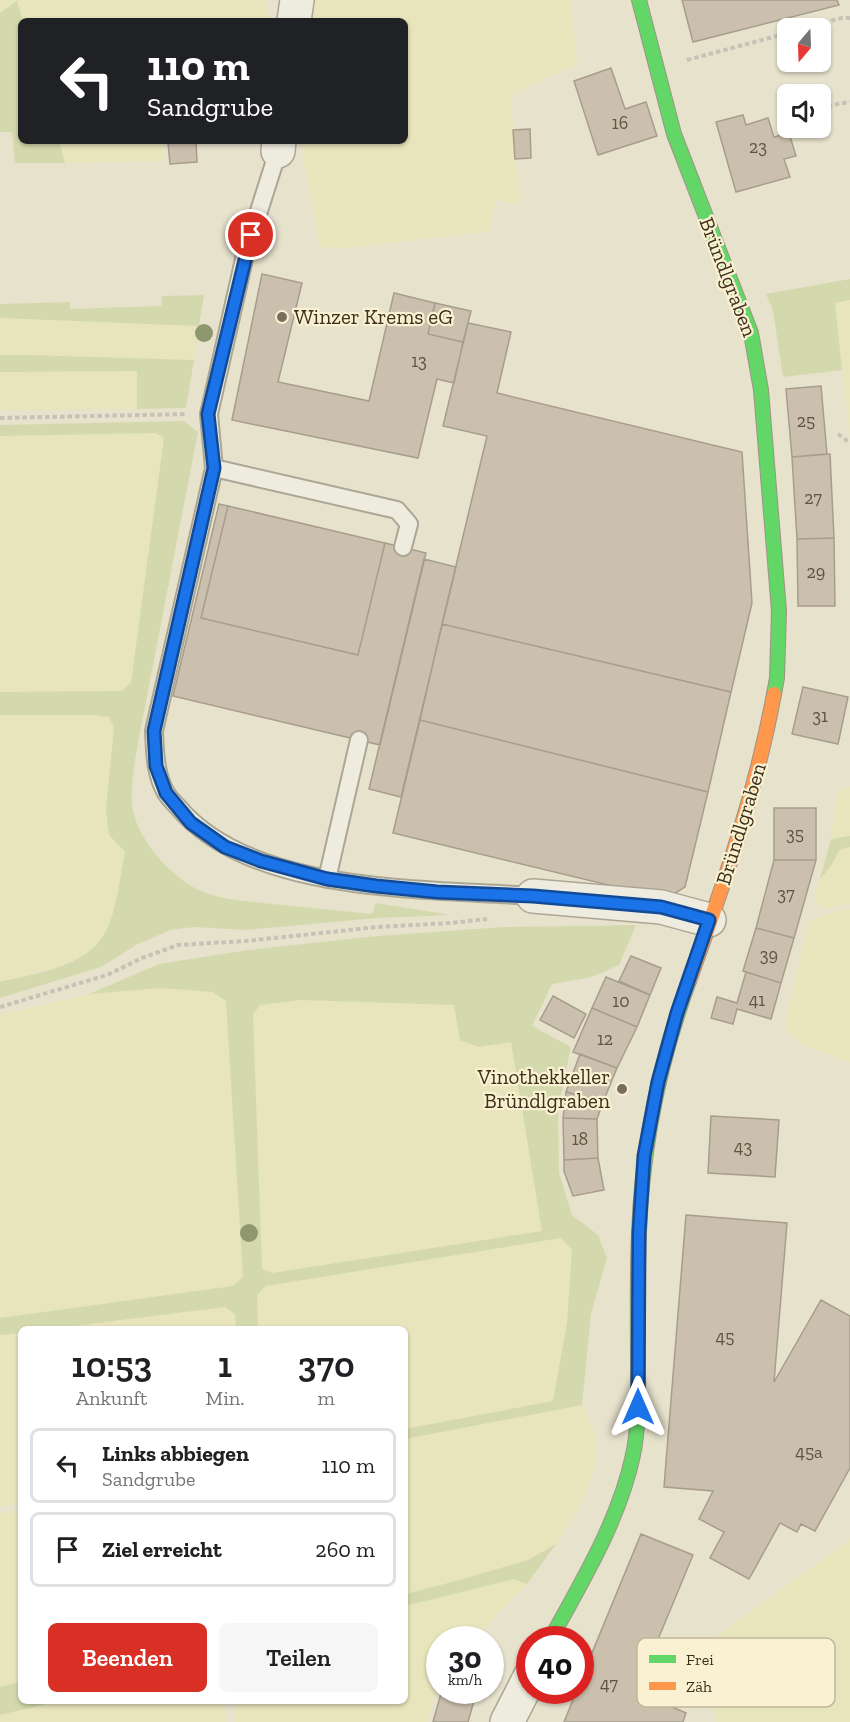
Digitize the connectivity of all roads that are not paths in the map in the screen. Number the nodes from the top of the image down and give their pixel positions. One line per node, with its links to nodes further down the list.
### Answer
1 (297, 0): 3 (street)
2 (639, 0): 10 (street, Bründlgraben)
3 (294, 18)
4 (279, 146): 5 (lane)
5 (214, 468): 6 (lane); 8 (lane)
6 (403, 547)
7 (359, 740): 8 (lane)
8 (327, 879): 9 (lane)
9 (533, 896): 10 (street)
10 (709, 920): 11 (street, Bründlgraben)
11 (558, 1626)
12 (516, 1704): 13 (street)
13 (507, 1722)

